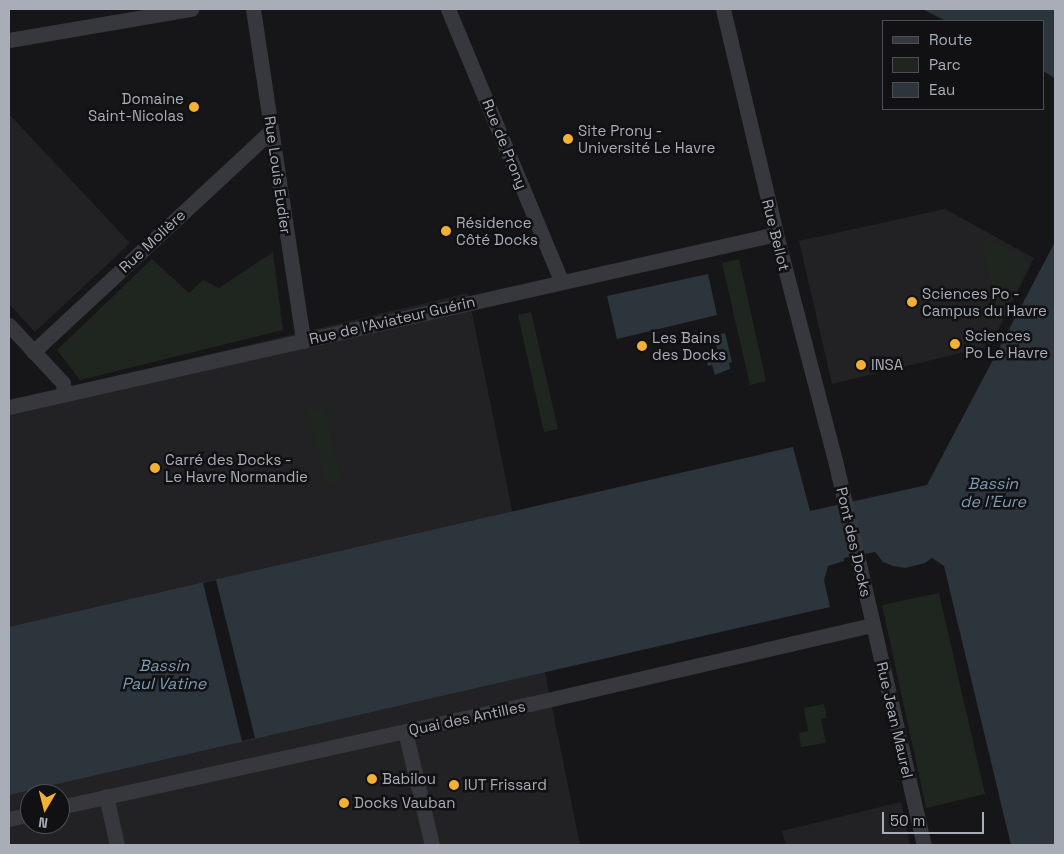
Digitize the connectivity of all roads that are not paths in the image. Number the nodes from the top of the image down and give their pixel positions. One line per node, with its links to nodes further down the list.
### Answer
1 (191, 9): 5 (street)
2 (253, 9): 6 (street, Rue Louis Eudier)
3 (448, 9): 8 (street, Rue de Prony)
4 (724, 9): 7 (street, Rue Bellot)
5 (9, 40)
6 (271, 131): 10 (street, Rue Louis Eudier); 11 (street, Rue Molière)
7 (776, 234): 8 (street, Rue de l'Aviateur Guérin); 14 (street, Rue Bellot)
8 (561, 280): 10 (street, Rue de l'Aviateur Guérin)
9 (9, 325): 11 (street)
10 (303, 341): 12 (street, Rue de l'Aviateur Guérin)
11 (34, 352): 12 (street)
12 (64, 394): 13 (street, Rue de l'Aviateur Guérin)
13 (9, 407)
14 (835, 460): 15 (street, Pont des Docks)
15 (873, 625): 16 (street, Quai des Antilles); 21 (street, Rue Jean Maurel)
16 (405, 731): 17 (street, Quai des Antilles); 20 (street)
17 (106, 796): 18 (street, Quai des Antilles); 19 (street)
18 (70, 805)
19 (117, 845)
20 (432, 845)
21 (924, 845)

